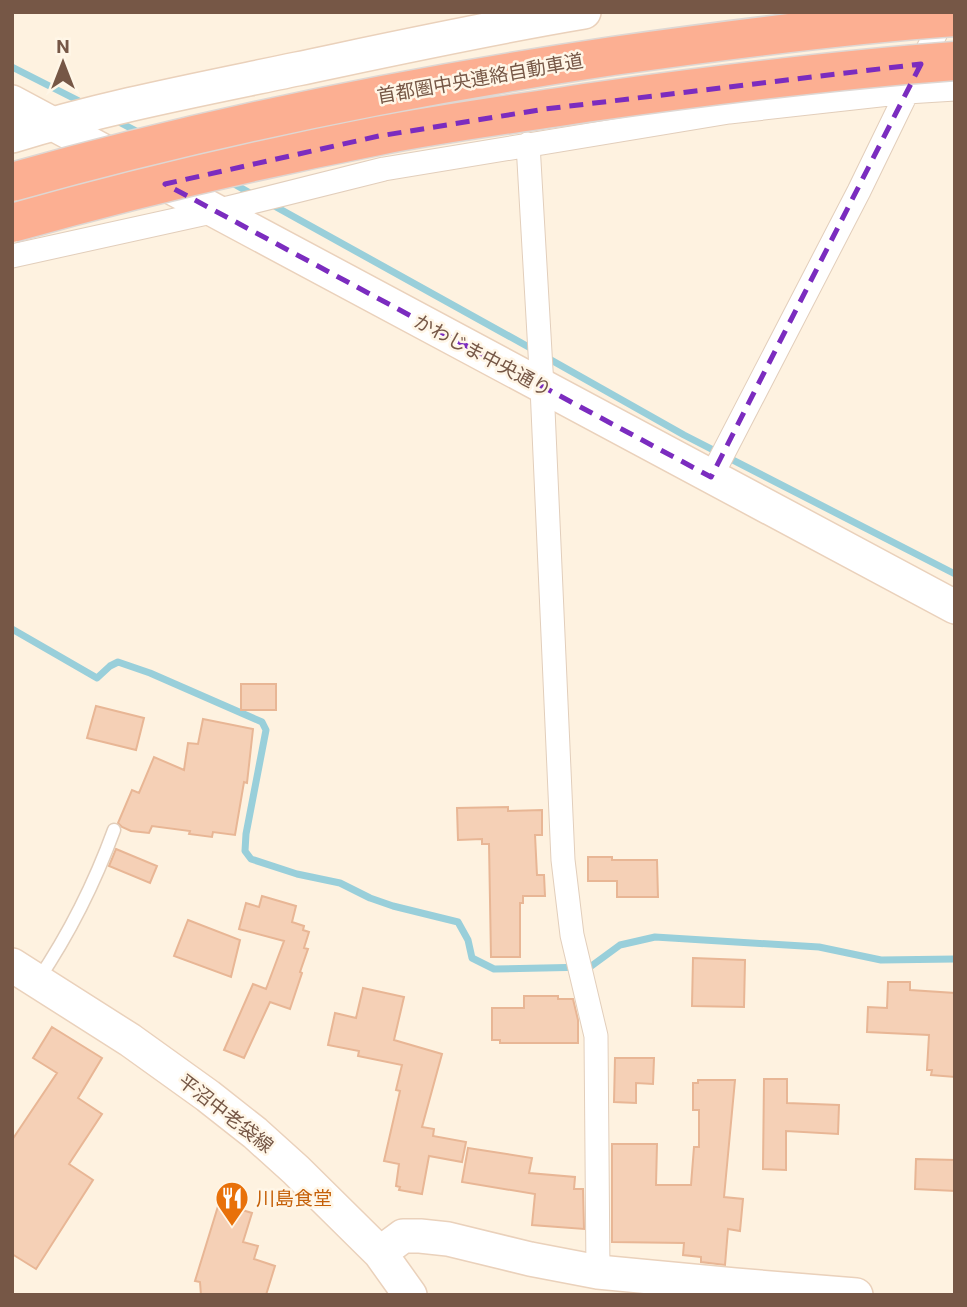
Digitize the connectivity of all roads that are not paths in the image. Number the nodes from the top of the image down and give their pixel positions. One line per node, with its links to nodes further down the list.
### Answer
1 (584, 12): 3 (street)
2 (946, 12): 7 (street)
3 (522, 17): 9 (street)
4 (955, 17): 12 (highway, 首都圏中央連絡自動車道, bridge)
5 (955, 61): 14 (highway, 首都圏中央連絡自動車道, bridge)
6 (955, 89): 7 (street)
7 (907, 92): 11 (street); 17 (street)
8 (12, 102): 9 (street, かわじま中央通り)
9 (52, 124): 10 (street); 13 (street, かわじま中央通り)
10 (12, 136)
11 (528, 144): 13 (street); 16 (street)
12 (12, 182)
13 (216, 211): 15 (street); 16 (street, かわじま中央通り)
14 (12, 223)
15 (12, 256)
16 (542, 387): 17 (street, かわじま中央通り); 22 (street)
17 (711, 478): 18 (street, かわじま中央通り)
18 (955, 607)
19 (114, 830): 20 (lane)
20 (25, 972): 21 (street, 平沼中老袋線)
21 (380, 1253): 22 (street); 23 (street, 平沼中老袋線)
22 (598, 1272): 24 (street)
23 (410, 1295)
24 (856, 1295)

